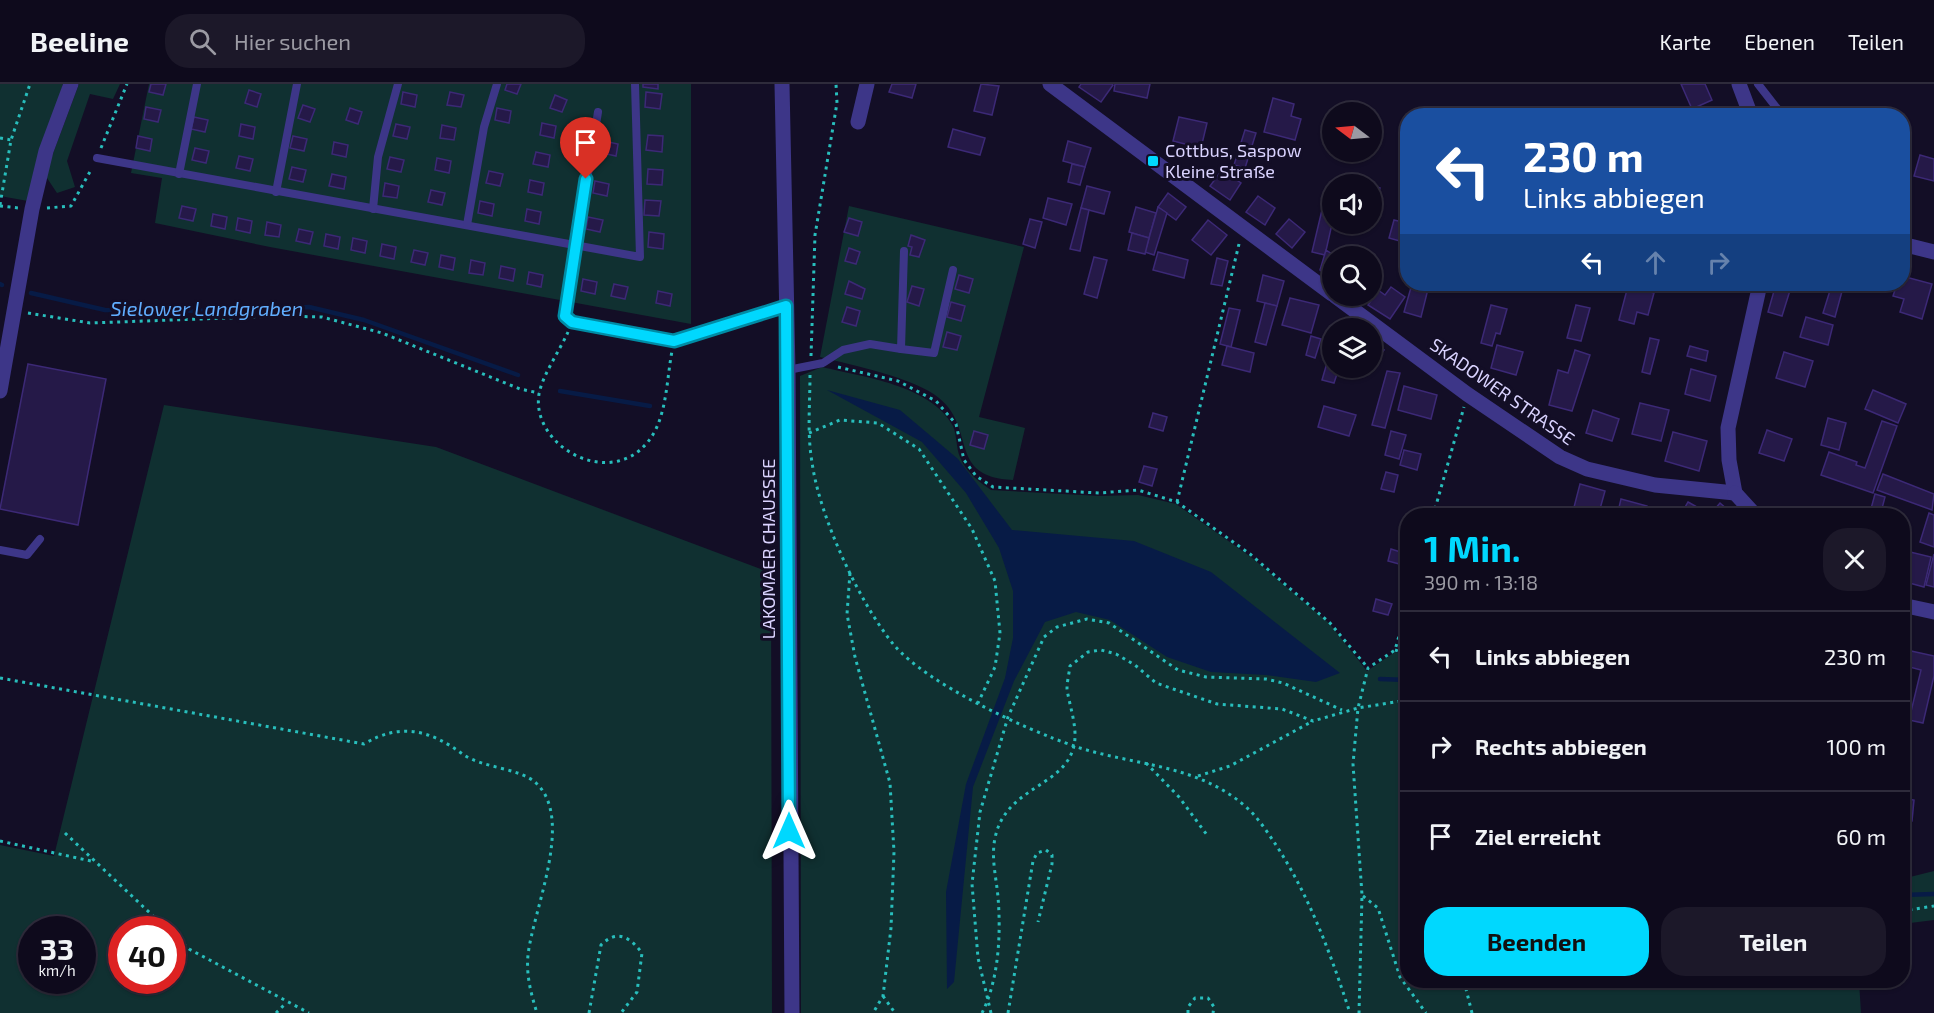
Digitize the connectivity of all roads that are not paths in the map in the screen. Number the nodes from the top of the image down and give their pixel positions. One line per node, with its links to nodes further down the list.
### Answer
1 (71, 84): 32 (street)
2 (197, 84): 17 (lane)
3 (297, 84): 18 (lane)
4 (398, 84): 19 (lane)
5 (498, 84): 20 (lane)
6 (635, 84): 21 (lane)
7 (867, 84): 15 (street)
8 (1050, 84): 26 (street, SKADOWER STRASSE)
9 (1739, 84): 12 (street)
10 (1758, 84): 13 (lane)
11 (779, 86): 28 (street, LAKOMAER CHAUSSEE)
12 (1747, 108)
13 (1777, 108)
14 (598, 112): 21 (lane)
15 (858, 122)
16 (97, 158): 17 (lane)
17 (179, 174): 18 (lane)
18 (276, 192): 19 (lane)
19 (373, 209): 20 (lane)
20 (467, 225): 21 (lane)
21 (575, 245): 28 (lane)
22 (1910, 246): 24 (street)
23 (904, 251): 30 (lane)
24 (1934, 252)
25 (953, 270): 30 (lane)
26 (1322, 287)
27 (1758, 291): 33 (street)
28 (786, 306): 31 (street, LAKOMAER CHAUSSEE)
29 (1348, 306): 33 (street, SKADOWER STRASSE)
30 (901, 349): 31 (lane)
31 (788, 370): 39 (street, LAKOMAER CHAUSSEE)
32 (0, 391)
33 (1735, 494): 34 (street)
34 (1748, 508)
35 (40, 539): 36 (lane)
36 (0, 550)
37 (1910, 607): 38 (street)
38 (1934, 612)
39 (792, 1013)

